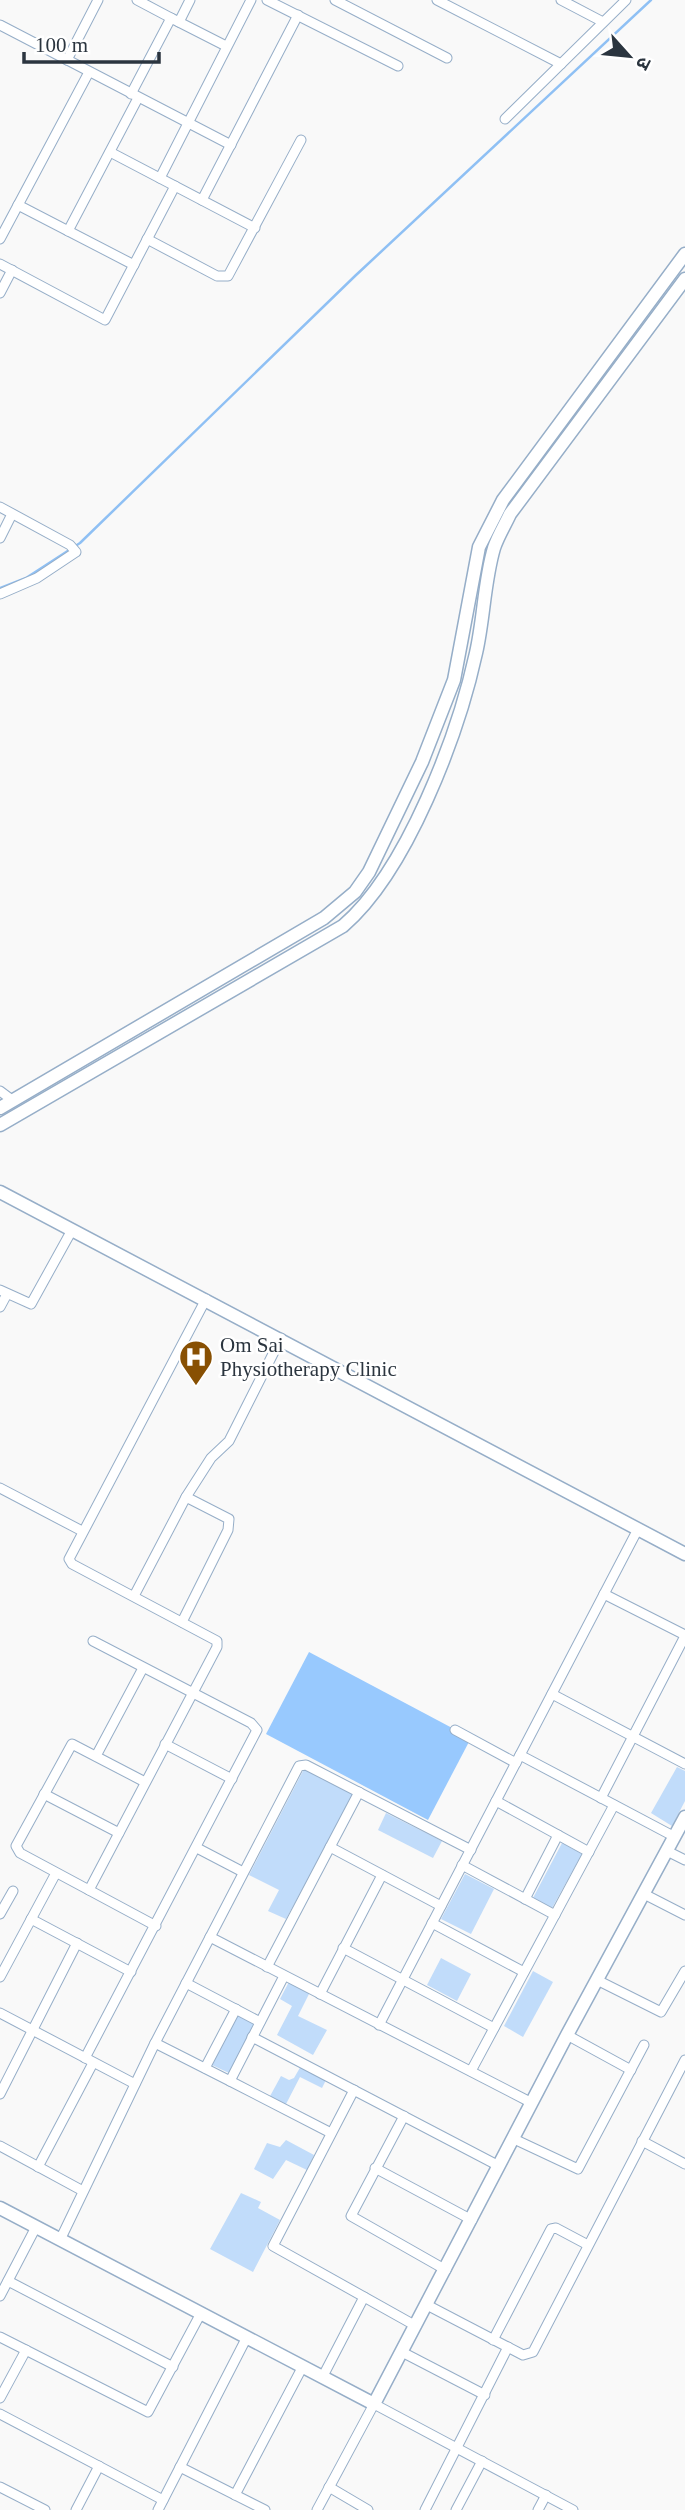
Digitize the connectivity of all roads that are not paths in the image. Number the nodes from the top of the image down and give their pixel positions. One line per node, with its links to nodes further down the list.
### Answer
1 (98, 0): 16 (street)
2 (137, 0): 11 (street)
3 (190, 0): 11 (street)
4 (251, 0): 14 (street)
5 (267, 0): 10 (street)
6 (335, 0): 15 (street)
7 (437, 0): 17 (street)
8 (561, 0): 12 (street)
9 (626, 0): 12 (street)
10 (298, 15): 18 (street); 24 (street)
11 (175, 20): 14 (street); 20 (street)
12 (603, 22): 17 (street)
13 (0, 25): 16 (street)
14 (226, 46): 22 (street)
15 (447, 58)
16 (67, 60): 19 (street)
17 (561, 64): 21 (street)
18 (398, 66)
19 (89, 72): 20 (street); 29 (street)
20 (134, 96): 22 (street); 25 (street)
21 (505, 119)
22 (187, 123): 24 (street); 26 (street)
23 (301, 140): 30 (street)
24 (230, 145): 28 (street)
25 (110, 152): 26 (street); 31 (street)
26 (160, 178): 27 (street)
27 (175, 186): 28 (street); 33 (street)
28 (202, 200): 30 (street)
29 (19, 205): 31 (street); 32 (street)
30 (255, 228): 33 (street)
31 (68, 231): 36 (street)
32 (0, 239)
33 (148, 239): 36 (street)
34 (685, 254): 38 (main road)
35 (0, 264): 37 (street)
36 (134, 265): 37 (street)
37 (12, 270): 41 (street)
38 (673, 271): 39 (main road); 40 (main road)
39 (685, 280): 42 (main road)
40 (662, 285): 42 (main road); 48 (main road)
41 (0, 293)
42 (680, 298): 50 (main road)
43 (0, 507): 44 (street)
44 (12, 514): 45 (street); 46 (street)
45 (0, 538)
46 (0, 594)
47 (0, 1091): 48 (street)
48 (12, 1100): 49 (main road)
49 (0, 1108)
50 (0, 1125)
51 (1, 1195): 52 (main road)
52 (72, 1230): 53 (street); 54 (main road)
53 (4, 1292): 55 (street)
54 (206, 1299): 56 (main road); 60 (street)
55 (0, 1307)
56 (281, 1338): 58 (street); 59 (main road)
57 (0, 1488): 60 (street)
58 (186, 1497): 63 (street); 64 (street)
59 (638, 1530): 61 (main road); 62 (street)
60 (82, 1531): 63 (street)
61 (685, 1555)
62 (604, 1594): 65 (street); 69 (street)
63 (134, 1596): 64 (street)
64 (182, 1622): 68 (street)
65 (685, 1635): 71 (street)
66 (93, 1641): 67 (street)
67 (143, 1668): 68 (street); 73 (street)
68 (192, 1693): 72 (street); 76 (street)
69 (552, 1694): 71 (street); 74 (street)
70 (455, 1730): 74 (street)
71 (633, 1736): 75 (street); 80 (street)
72 (165, 1745): 76 (street); 77 (street)
73 (96, 1756): 77 (street); 79 (street)
74 (518, 1758): 80 (street); 81 (street)
75 (685, 1764)
76 (232, 1779): 88 (street)
77 (145, 1782): 84 (street)
78 (359, 1792): 87 (street); 89 (street); 94 (street)
79 (44, 1794): 84 (street); 95 (street)
80 (601, 1798): 82 (street)
81 (496, 1801): 85 (street); 89 (street)
82 (614, 1805): 86 (street); 91 (street)
83 (685, 1817): 86 (main road)
84 (119, 1833): 98 (street)
85 (558, 1835): 91 (street); 100 (street)
86 (675, 1837): 90 (main road)
87 (330, 1847): 96 (street); 111 (street)
88 (197, 1848): 94 (street); 107 (street)
89 (471, 1850): 93 (street)
90 (667, 1851): 92 (street); 99 (main road)
91 (589, 1852): 103 (street)
92 (685, 1860)
93 (463, 1865): 100 (street); 101 (street)
94 (243, 1872): 108 (street)
95 (56, 1873): 98 (street); 105 (street)
96 (383, 1875): 101 (street); 110 (street)
97 (13, 1891): 102 (street)
98 (89, 1891): 107 (street)
99 (644, 1894): 104 (street); 118 (main road)
100 (525, 1899): 103 (street)
101 (441, 1906): 106 (street)
102 (0, 1914)
103 (555, 1915): 114 (street)
104 (685, 1915)
105 (31, 1919): 109 (street); 116 (street)
106 (432, 1923): 114 (street); 117 (street)
107 (156, 1926): 113 (street)
108 (210, 1937): 111 (street); 119 (street)
109 (77, 1943): 113 (street); 126 (street)
110 (344, 1948): 117 (street); 120 (street)
111 (267, 1967): 115 (street)
112 (685, 1971): 118 (street)
113 (131, 1972): 131 (street)
114 (524, 1972): 125 (street)
115 (285, 1976): 120 (street); 123 (street)
116 (0, 1977)
117 (403, 1980): 124 (street); 125 (street)
118 (597, 1980): 127 (main road)
119 (186, 1983): 121 (street); 129 (street)
120 (320, 1994): 124 (street)
121 (236, 2009): 123 (street); 133 (street)
122 (0, 2013): 126 (street)
123 (260, 2022): 128 (street)
124 (379, 2025): 135 (street)
125 (494, 2028): 135 (street)
126 (33, 2030): 131 (street); 139 (street)
127 (567, 2035): 134 (street); 140 (main road)
128 (252, 2038): 136 (street); 138 (street)
129 (155, 2043): 133 (street); 137 (street)
130 (644, 2045): 134 (street)
131 (89, 2060): 137 (street); 148 (street)
132 (685, 2060): 144 (street)
133 (205, 2068): 136 (street)
134 (631, 2070): 143 (street)
135 (471, 2071): 140 (street)
136 (230, 2081): 142 (street)
137 (135, 2084): 150 (street)
138 (354, 2090): 141 (street); 142 (street)
139 (0, 2094)
140 (532, 2103): 143 (main road)
141 (404, 2116): 147 (street); 149 (street)
142 (331, 2133): 159 (street)
143 (514, 2139): 147 (main road)
144 (642, 2141): 146 (street); 155 (street)
145 (0, 2146): 148 (street)
146 (685, 2164)
147 (499, 2166): 152 (main road)
148 (38, 2167): 150 (street)
149 (375, 2168): 152 (street); 156 (street)
150 (83, 2191): 154 (street)
151 (0, 2208): 153 (main road)
152 (472, 2220): 156 (main road)
153 (36, 2227): 154 (main road); 157 (street)
154 (60, 2240): 161 (main road)
155 (589, 2245): 165 (street); 166 (street)
156 (446, 2270): 160 (main road)
157 (8, 2281): 158 (street); 170 (street)
158 (0, 2296)
159 (364, 2297): 162 (street); 171 (street)
160 (427, 2305): 162 (main road); 165 (street)
161 (201, 2313): 164 (main road); 170 (street)
162 (416, 2326): 168 (main road)
163 (0, 2337): 167 (street)
164 (247, 2337): 169 (main road); 179 (street)
165 (494, 2340): 166 (street)
166 (508, 2347): 172 (street)
167 (26, 2350): 170 (street); 173 (street)
168 (402, 2352): 172 (street); 174 (main road)
169 (303, 2366): 171 (main road); 182 (street)
170 (173, 2367)
171 (323, 2376): 174 (main road)
172 (485, 2395): 176 (street)
173 (0, 2398)
174 (374, 2404): 176 (street); 181 (street)
175 (0, 2414): 178 (street)
176 (457, 2448): 177 (street); 191 (street)
177 (482, 2461): 183 (street); 192 (street)
178 (99, 2466): 184 (street); 186 (street)
179 (180, 2467): 182 (street); 184 (street)
180 (0, 2487): 185 (street)
181 (329, 2487): 189 (street); 190 (street)
182 (235, 2495): 188 (street)
183 (546, 2496): 193 (street); 194 (street)
184 (163, 2500): 187 (street)
185 (45, 2510)
186 (76, 2510)
187 (158, 2510)
188 (265, 2510)
189 (317, 2510)
190 (368, 2510)
191 (425, 2510)
192 (456, 2510)
193 (538, 2510)
194 (573, 2510)

